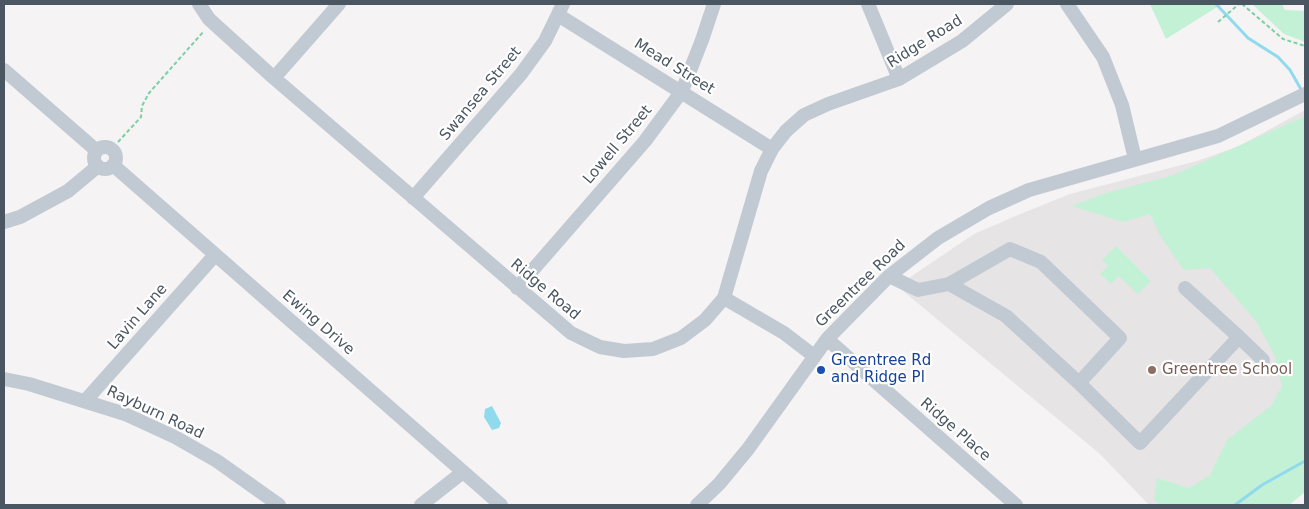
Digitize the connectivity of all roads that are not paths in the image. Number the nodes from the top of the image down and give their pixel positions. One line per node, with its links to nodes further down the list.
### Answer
1 (199, 4): 9 (street, Ridge Road)
2 (339, 4): 9 (street)
3 (714, 4): 11 (street, Lowell Street)
4 (868, 4): 10 (street)
5 (1007, 4): 10 (street, Ridge Road)
6 (1067, 4): 15 (street)
7 (561, 9): 11 (street, Mead Street); 18 (street, Swansea Street)
8 (4, 70): 14 (street)
9 (274, 78): 18 (street, Ridge Road)
10 (899, 80): 13 (street, Ridge Road)
11 (682, 91): 13 (street, Mead Street); 23 (street, Lowell Street)
12 (1300, 97): 15 (street, Greentree Road)
13 (772, 149): 25 (street, Ridge Road)
14 (97, 151): 16 (street); 17 (street)
15 (1135, 159): 21 (street, Greentree Road)
16 (98, 166): 17 (street); 19 (street)
17 (113, 166): 20 (street, Ewing Drive)
18 (414, 198): 23 (street, Ridge Road)
19 (4, 222)
20 (214, 255): 32 (street, Lavin Lane); 33 (street, Ewing Drive)
21 (889, 276): 22 (street); 27 (street, Greentree Road)
22 (949, 284): 31 (street); 31 (street)
23 (517, 288): 25 (street, Ridge Road)
24 (1185, 288): 26 (street)
25 (724, 298): 28 (street)
26 (1239, 338): 29 (street); 31 (street)
27 (827, 339): 28 (street, Greentree Road); 34 (street, Ridge Place)
28 (814, 356): 38 (street, Greentree Road)
29 (1263, 360)
30 (4, 379): 32 (street, Rayburn Road)
31 (1078, 383)
32 (86, 400): 35 (street, Rayburn Road)
33 (463, 472): 36 (street); 37 (street, Ewing Drive)
34 (1012, 504)
35 (279, 505)
36 (422, 505)
37 (501, 505)
38 (698, 505)

